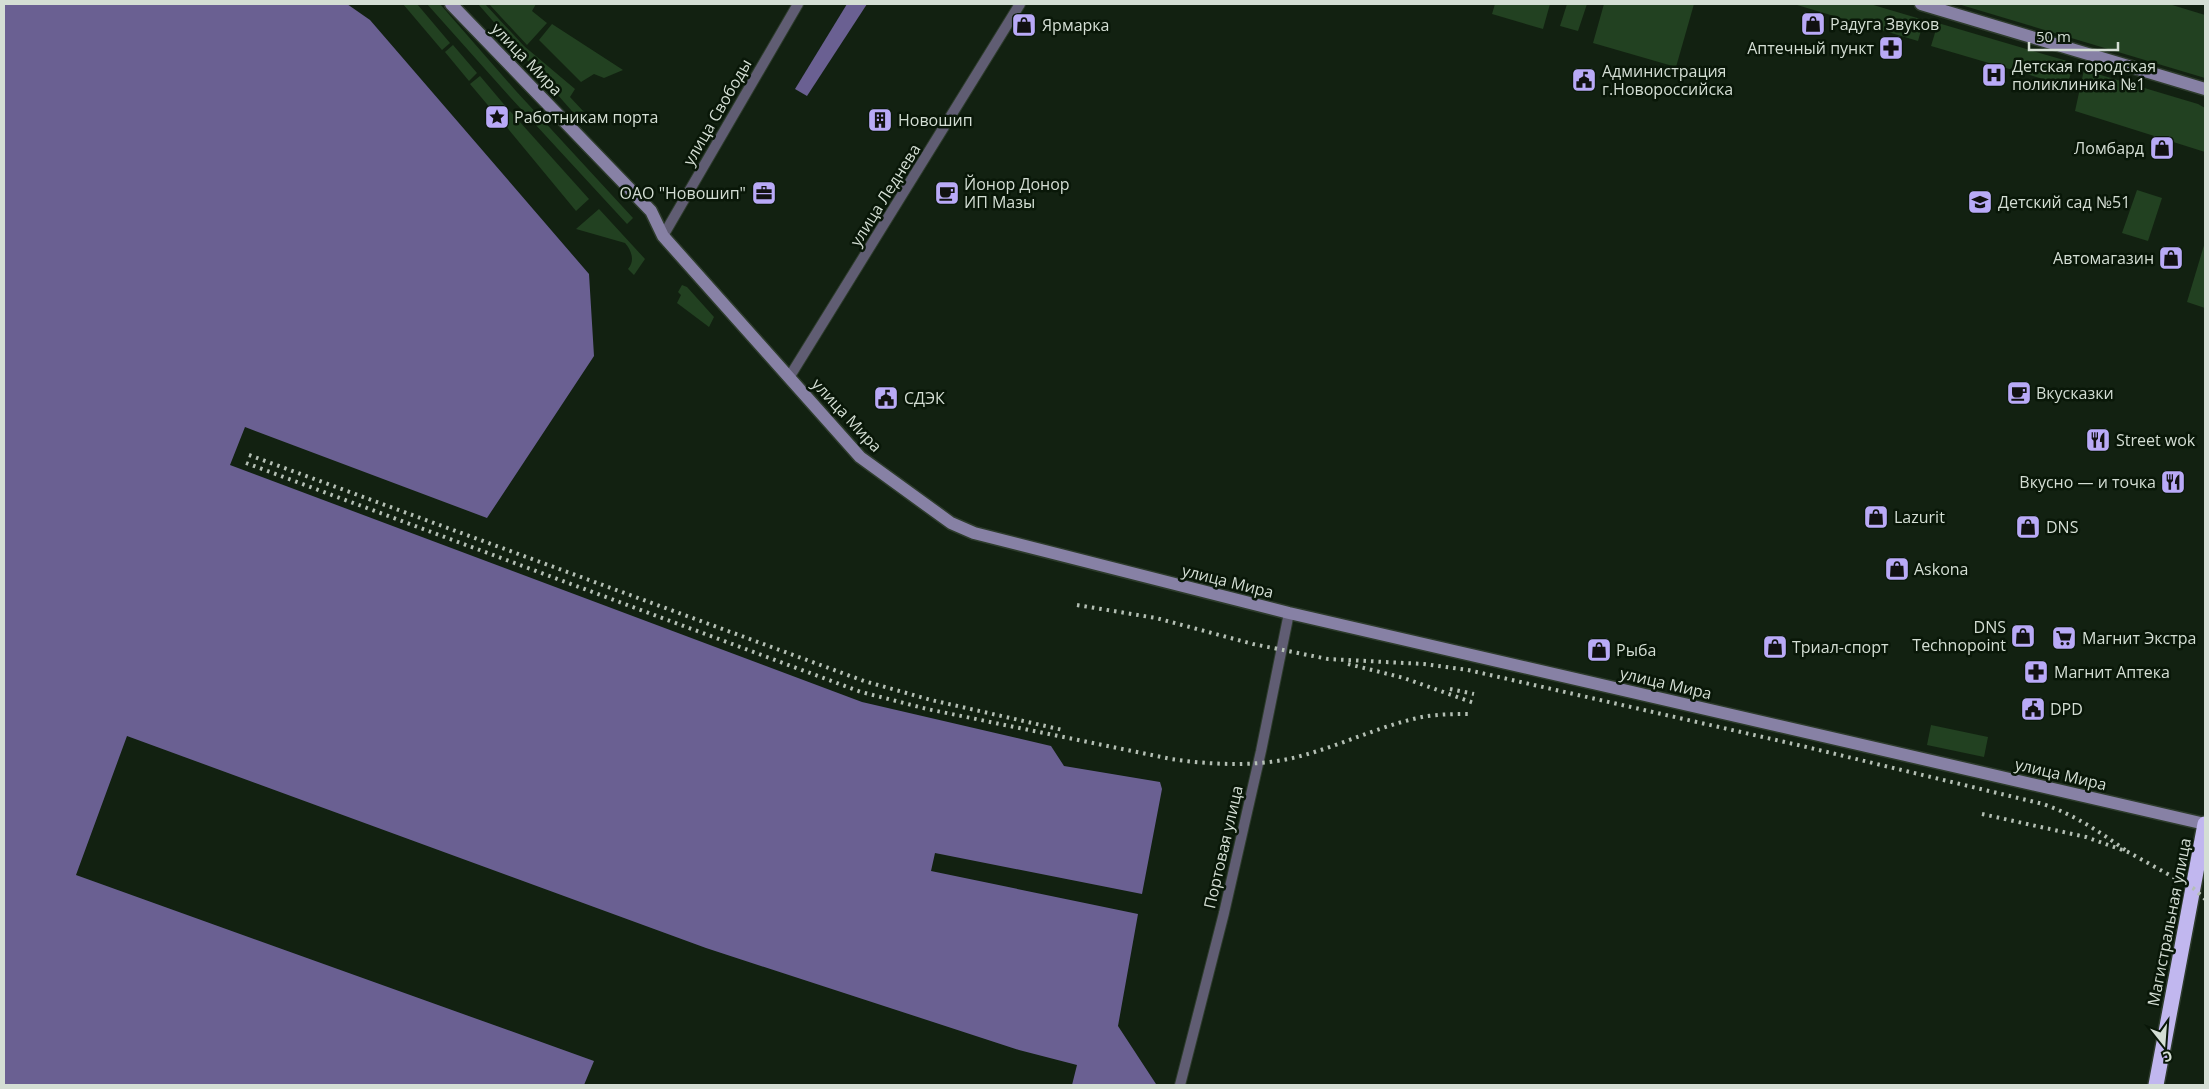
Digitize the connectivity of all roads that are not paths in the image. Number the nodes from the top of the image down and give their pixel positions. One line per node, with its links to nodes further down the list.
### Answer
1 (451, 4): 6 (street, улица Мира)
2 (1020, 4): 7 (street, улица Леднева)
3 (1921, 4): 5 (street)
4 (793, 6): 6 (street, улица Свободы)
5 (2205, 89)
6 (663, 236): 7 (street, улица Мира)
7 (790, 376): 8 (street, улица Мира)
8 (1289, 613): 9 (street, улица Мира); 10 (street, Портовая улица)
9 (2205, 824): 11 (highway, Магистральная улица)
10 (1180, 1085)
11 (2156, 1085)

